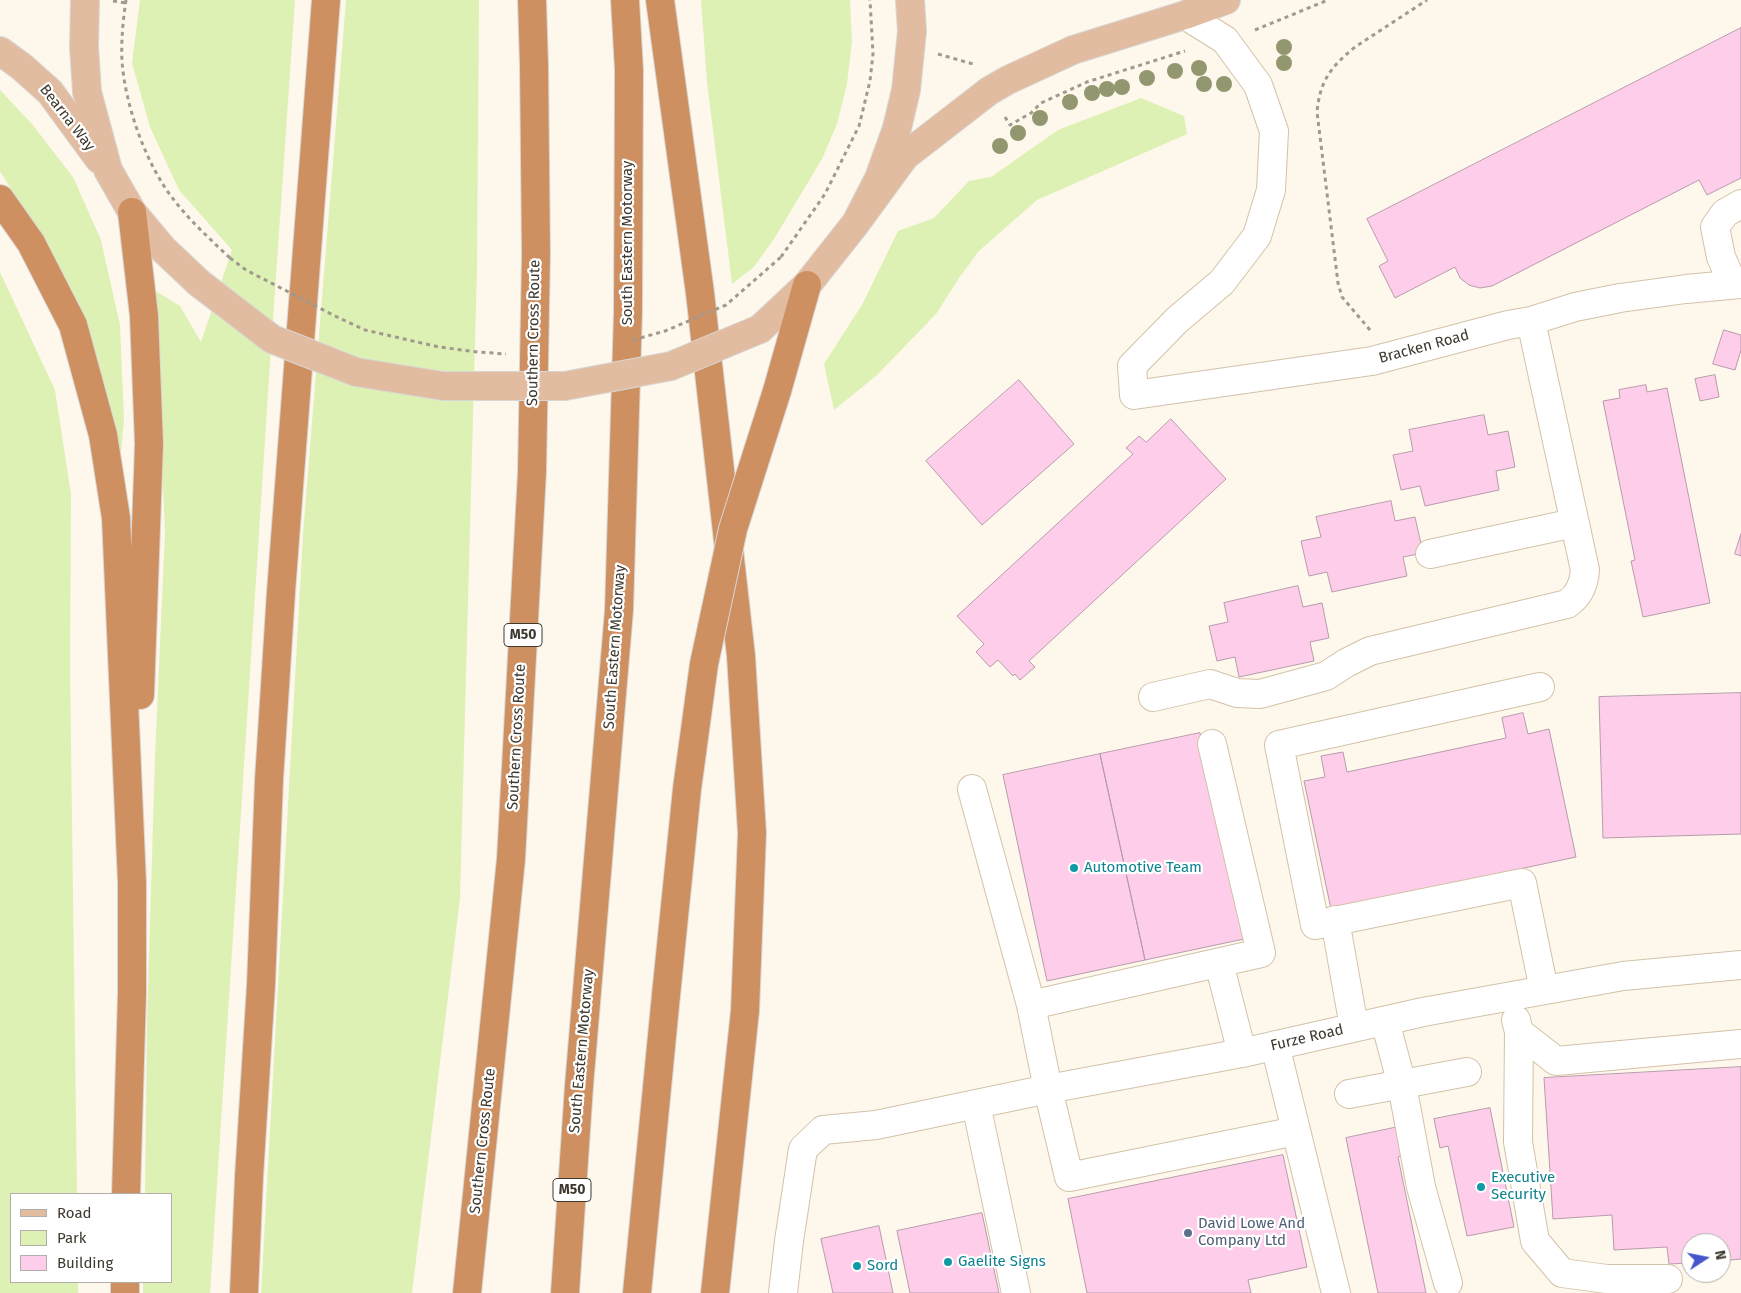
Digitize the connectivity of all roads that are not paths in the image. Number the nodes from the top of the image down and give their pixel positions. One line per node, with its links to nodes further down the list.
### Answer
1 (86, 0): 10 (main road)
2 (326, 0): 46 (highway)
3 (532, 0): 47 (highway, Southern Cross Route / M50)
4 (625, 0): 48 (highway, South Eastern Motorway / M50)
5 (660, 0): 50 (highway)
6 (910, 0): 14 (main road)
7 (1226, 0): 8 (main road)
8 (1185, 15): 14 (main road); 17 (street, Bracken Road)
9 (0, 51): 10 (main road, Bearna Way)
10 (108, 170): 13 (main road)
11 (0, 199): 24 (highway)
12 (1741, 204): 15 (street)
13 (132, 212): 16 (main road, bridge); 24 (highway)
14 (856, 223): 16 (main road)
15 (1737, 284): 17 (street, Bracken Road)
16 (807, 285): 49 (highway, bridge)
17 (1531, 321): 18 (street)
18 (1574, 523): 19 (street); 21 (street)
19 (1430, 554)
20 (1540, 687): 25 (street)
21 (1153, 697)
22 (1212, 744): 26 (street)
23 (972, 789): 30 (street)
24 (132, 883): 43 (highway)
25 (1335, 920): 28 (street); 32 (street)
26 (1219, 963): 30 (street); 36 (street)
27 (1741, 965): 28 (street, Furze Road)
28 (1544, 990): 29 (street, Furze Road)
29 (1511, 996): 31 (street, Furze Road); 33 (street)
30 (1031, 1005): 39 (street)
31 (1386, 1021): 32 (street, Furze Road); 38 (street)
32 (1354, 1027): 35 (street, Furze Road)
33 (1519, 1032): 34 (street); 44 (street)
34 (1741, 1044)
35 (1275, 1045): 36 (street, Furze Road); 42 (street)
36 (1242, 1053): 39 (street, Furze Road)
37 (1467, 1072): 38 (street)
38 (1402, 1085): 40 (street); 45 (street)
39 (1048, 1090): 41 (street, Furze Road); 42 (street)
40 (1349, 1094)
41 (976, 1104): 51 (street, Furze Road); 52 (street)
42 (1296, 1131): 53 (street)
43 (126, 1193)
44 (1668, 1279)
45 (1448, 1283)
46 (244, 1293)
47 (467, 1293)
48 (565, 1293)
49 (637, 1293)
50 (715, 1293)
51 (783, 1293)
52 (1016, 1293)
53 (1336, 1293)

